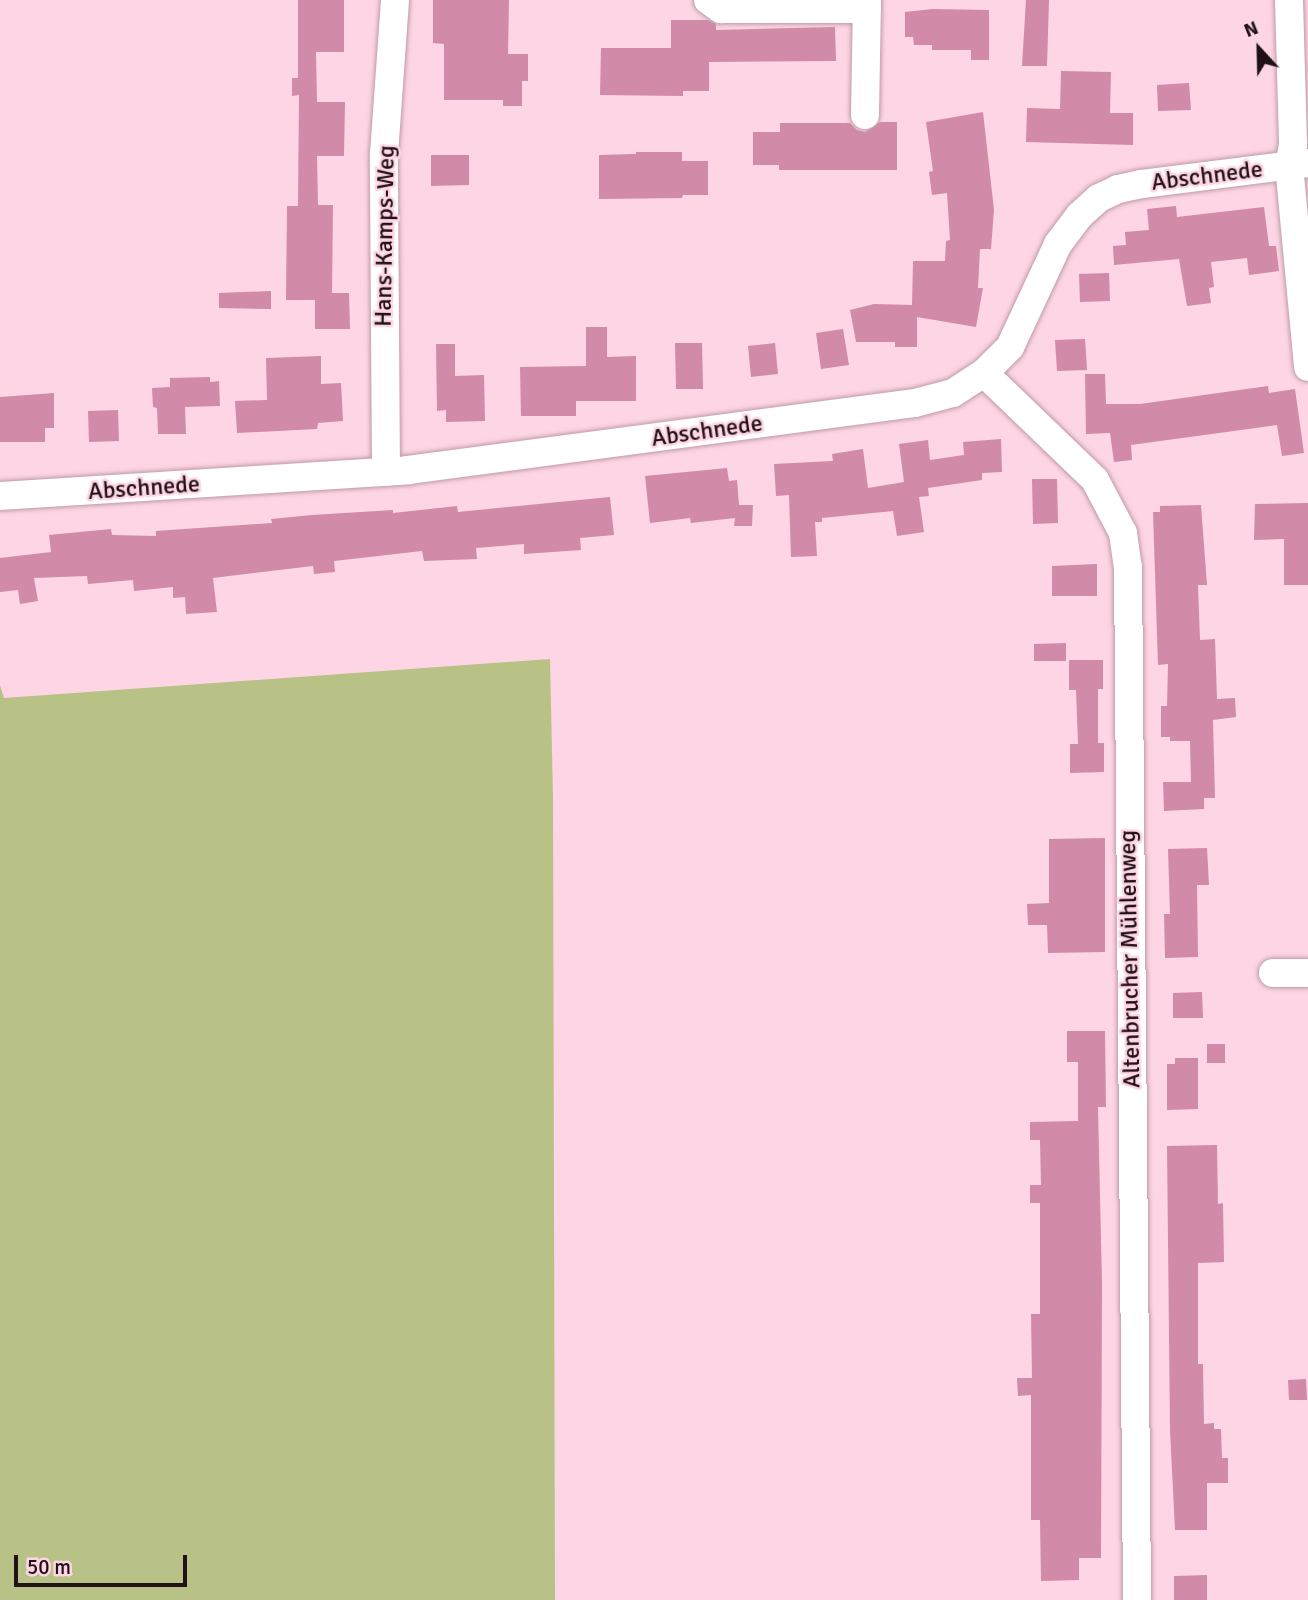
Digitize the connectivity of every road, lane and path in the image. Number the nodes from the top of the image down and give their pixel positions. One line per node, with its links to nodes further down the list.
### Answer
1 (395, 0): 10 (street, Hans-Kamps-Weg)
2 (708, 0): 4 (street)
3 (1289, 0): 6 (street)
4 (867, 4): 5 (street)
5 (865, 115)
6 (1299, 164): 7 (street); 9 (street, Abschnede)
7 (1308, 360): 8 (street)
8 (1308, 367)
9 (984, 373): 10 (street, Abschnede); 14 (street, Altenbrucher Mühlenweg)
10 (386, 472): 11 (street, Abschnede)
11 (0, 496)
12 (1273, 973): 13 (street)
13 (1308, 973)
14 (1136, 1600)

